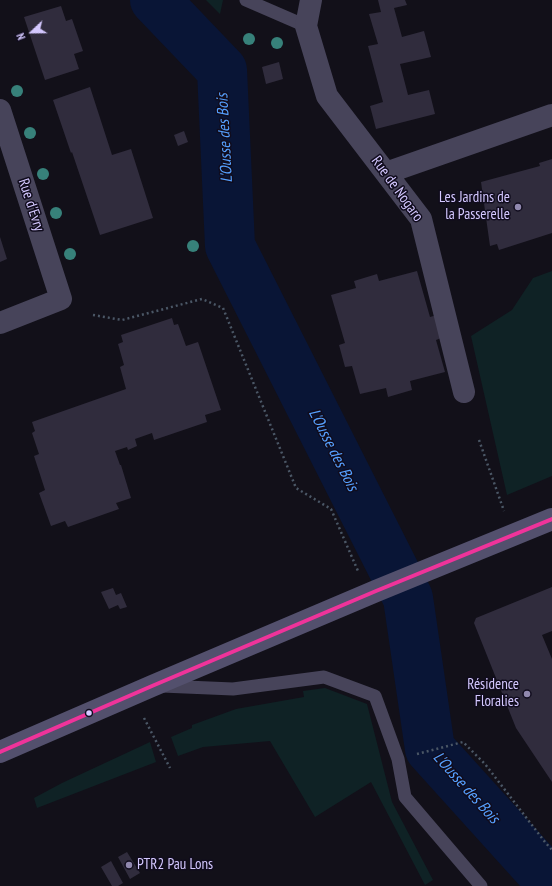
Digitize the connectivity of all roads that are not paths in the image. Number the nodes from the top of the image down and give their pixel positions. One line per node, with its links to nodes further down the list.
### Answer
1 (246, 0): 3 (lane)
2 (312, 0): 3 (street, Rue de Nogaro)
3 (306, 26): 6 (street, Rue de Nogaro)
4 (0, 110): 7 (street, Rue d'Evry)
5 (552, 115): 6 (street)
6 (386, 173): 8 (street, Rue de Nogaro)
7 (0, 323)
8 (464, 392)
9 (552, 519): 10 (main road)
10 (152, 686): 11 (main road); 12 (lane)
11 (0, 752)
12 (481, 886)

